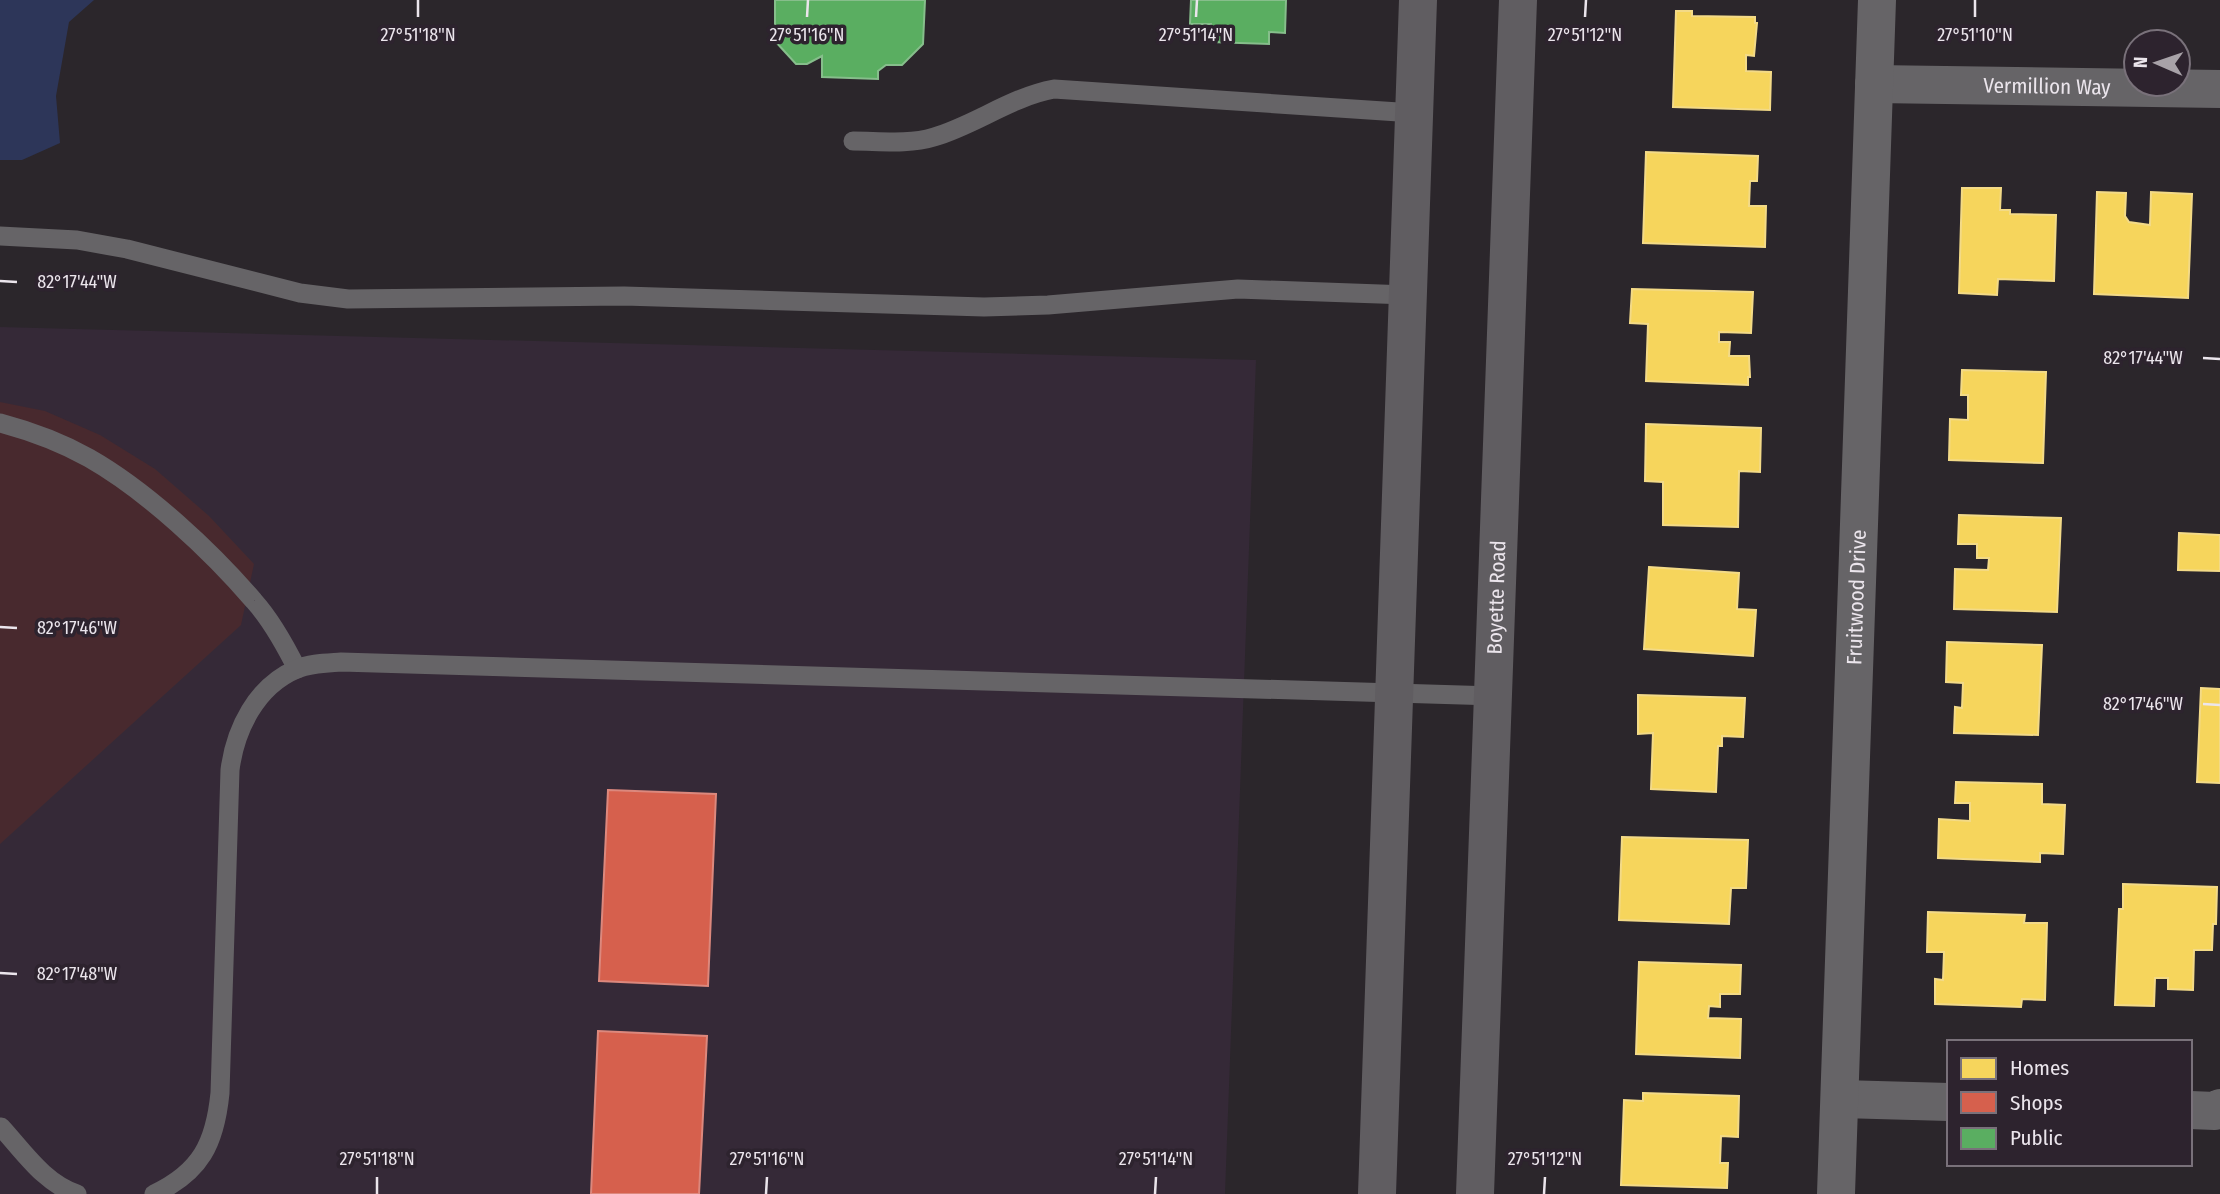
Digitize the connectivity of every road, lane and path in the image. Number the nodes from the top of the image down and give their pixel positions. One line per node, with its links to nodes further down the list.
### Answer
1 (1418, 0): 6 (main road)
2 (1518, 0): 13 (main road, Boyette Road)
3 (1877, 0): 4 (street, Fruitwood Drive)
4 (1874, 84): 5 (street, Vermillion Way); 14 (street, Fruitwood Drive)
5 (2220, 89)
6 (1414, 113): 7 (lane); 9 (main road)
7 (853, 141)
8 (0, 236): 9 (lane)
9 (1408, 295): 12 (main road)
10 (0, 423): 11 (lane)
11 (297, 669): 12 (lane); 20 (lane)
12 (1395, 693): 13 (lane); 21 (main road)
13 (1495, 696): 22 (main road, Boyette Road)
14 (1841, 1099): 15 (street); 23 (street, Fruitwood Drive)
15 (1947, 1102)
16 (2220, 1108): 17 (street)
17 (2192, 1110)
18 (1, 1127): 19 (lane)
19 (67, 1192)
20 (154, 1194)
21 (1377, 1194)
22 (1475, 1194)
23 (1836, 1194)

